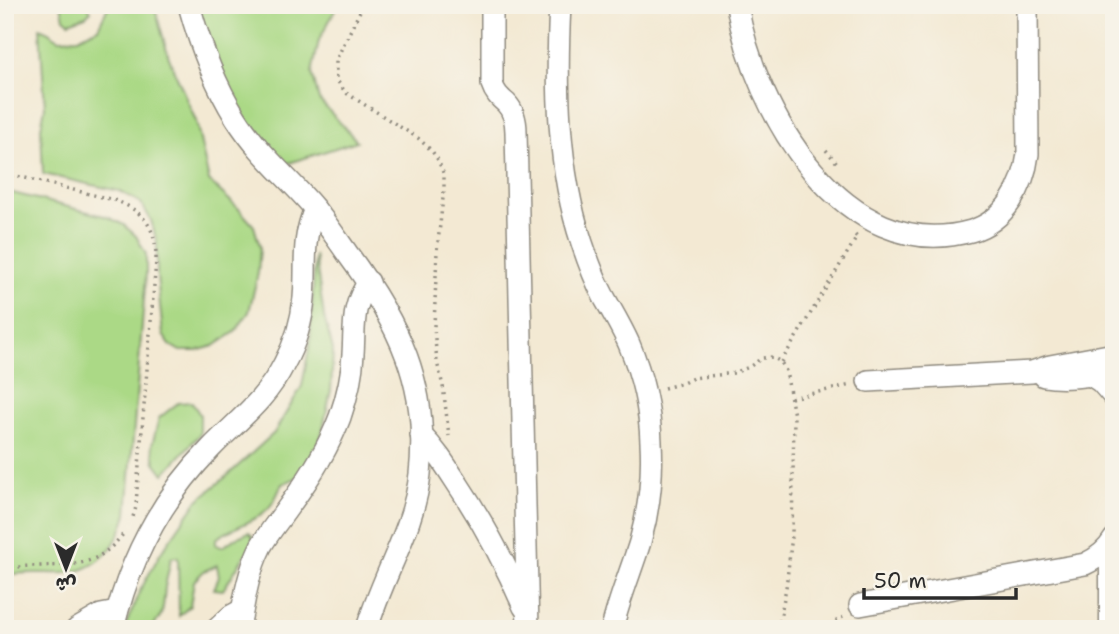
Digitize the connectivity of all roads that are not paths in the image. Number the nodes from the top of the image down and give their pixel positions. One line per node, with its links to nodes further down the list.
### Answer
1 (189, 5): 6 (street)
2 (492, 5): 18 (street)
3 (560, 5): 22 (street)
4 (737, 5): 5 (street)
5 (1027, 5)
6 (315, 209): 7 (street); 17 (street)
7 (369, 282): 13 (street); 16 (street)
8 (1113, 359): 9 (street); 10 (street)
9 (1032, 372): 10 (street); 11 (street)
10 (1090, 375): 12 (street)
11 (868, 381)
12 (1114, 397)
13 (421, 435): 18 (street); 21 (street)
14 (1110, 545): 15 (street); 23 (lane)
15 (860, 605)
16 (240, 620): 20 (street)
17 (115, 621): 19 (street)
18 (528, 623)
19 (77, 629)
20 (217, 629)
21 (367, 629)
22 (612, 629)
23 (1105, 629)

